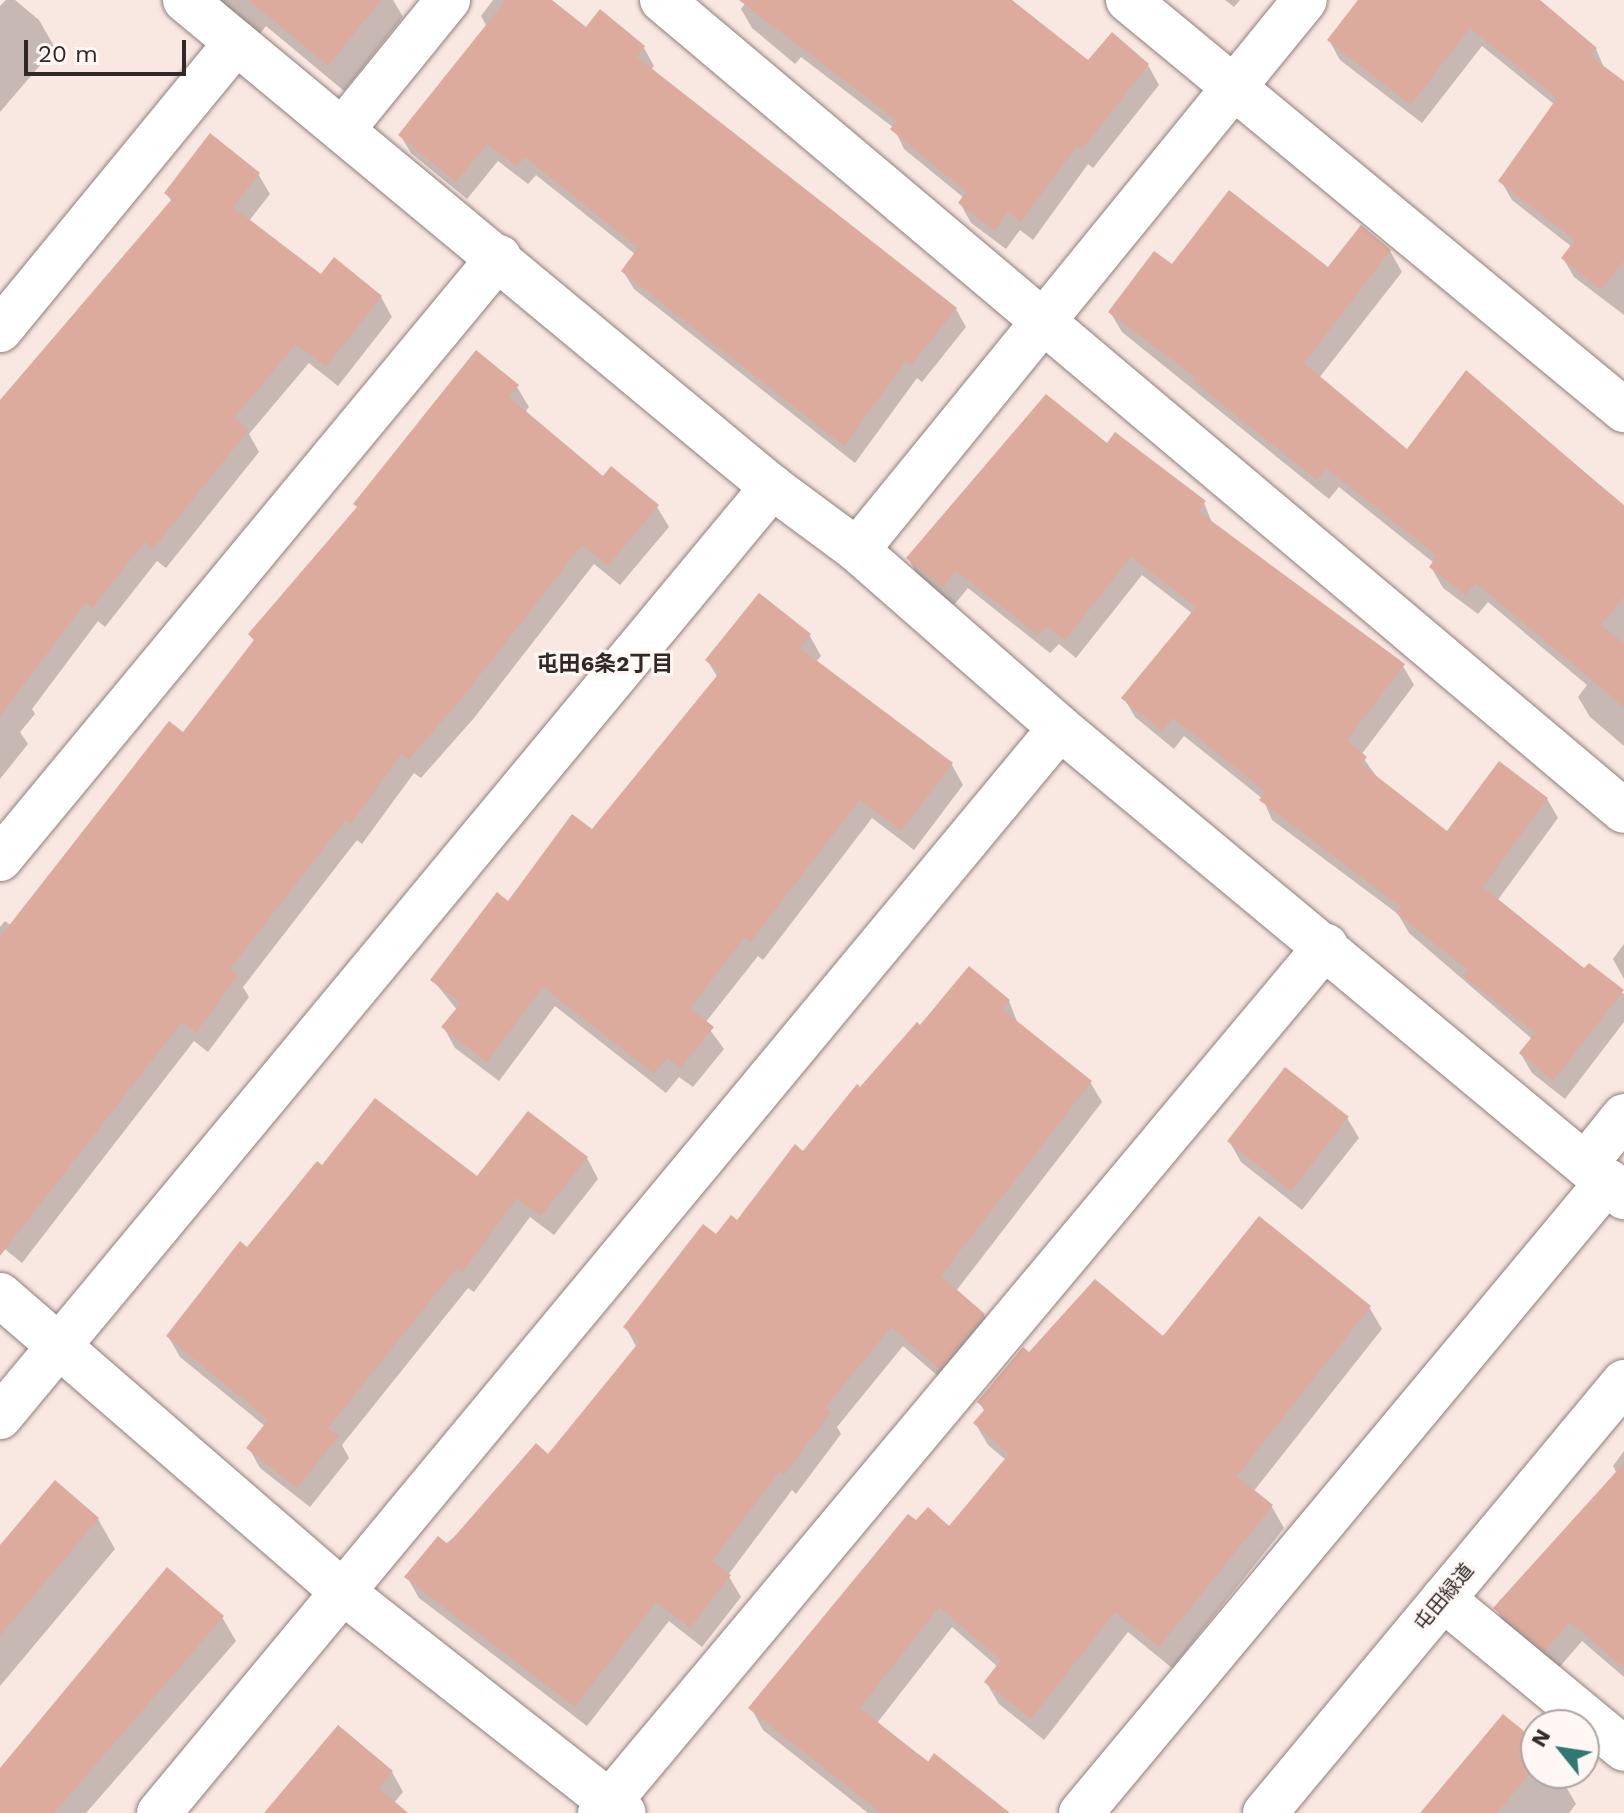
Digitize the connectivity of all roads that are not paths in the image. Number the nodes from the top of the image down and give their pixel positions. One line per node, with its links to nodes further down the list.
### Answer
1 (185, 0): 6 (street)
2 (448, 0): 8 (street)
3 (662, 0): 10 (street)
4 (1128, 0): 7 (street)
5 (1305, 0): 7 (street)
6 (236, 43): 8 (street); 11 (street)
7 (1234, 87): 10 (street); 12 (street)
8 (344, 128): 9 (street)
9 (499, 257): 13 (street); 17 (street)
10 (1044, 321): 14 (street); 16 (street)
11 (0, 330)
12 (1624, 410)
13 (772, 487): 14 (street); 22 (street)
14 (857, 550): 15 (street)
15 (1060, 728): 18 (street); 25 (street)
16 (1624, 811)
17 (0, 859)
18 (1326, 946): 20 (street); 28 (street)
19 (1624, 1116): 20 (street)
20 (1606, 1180): 30 (street)
21 (0, 1295): 22 (street)
22 (60, 1345): 24 (street); 25 (street)
23 (1624, 1382): 26 (street, 屯田緑道)
24 (0, 1417)
25 (343, 1592): 28 (street); 29 (street)
26 (1443, 1599): 27 (street); 31 (street, 屯田緑道)
27 (1624, 1749)
28 (611, 1809)
29 (159, 1813)
30 (1081, 1813)
31 (1265, 1813)

